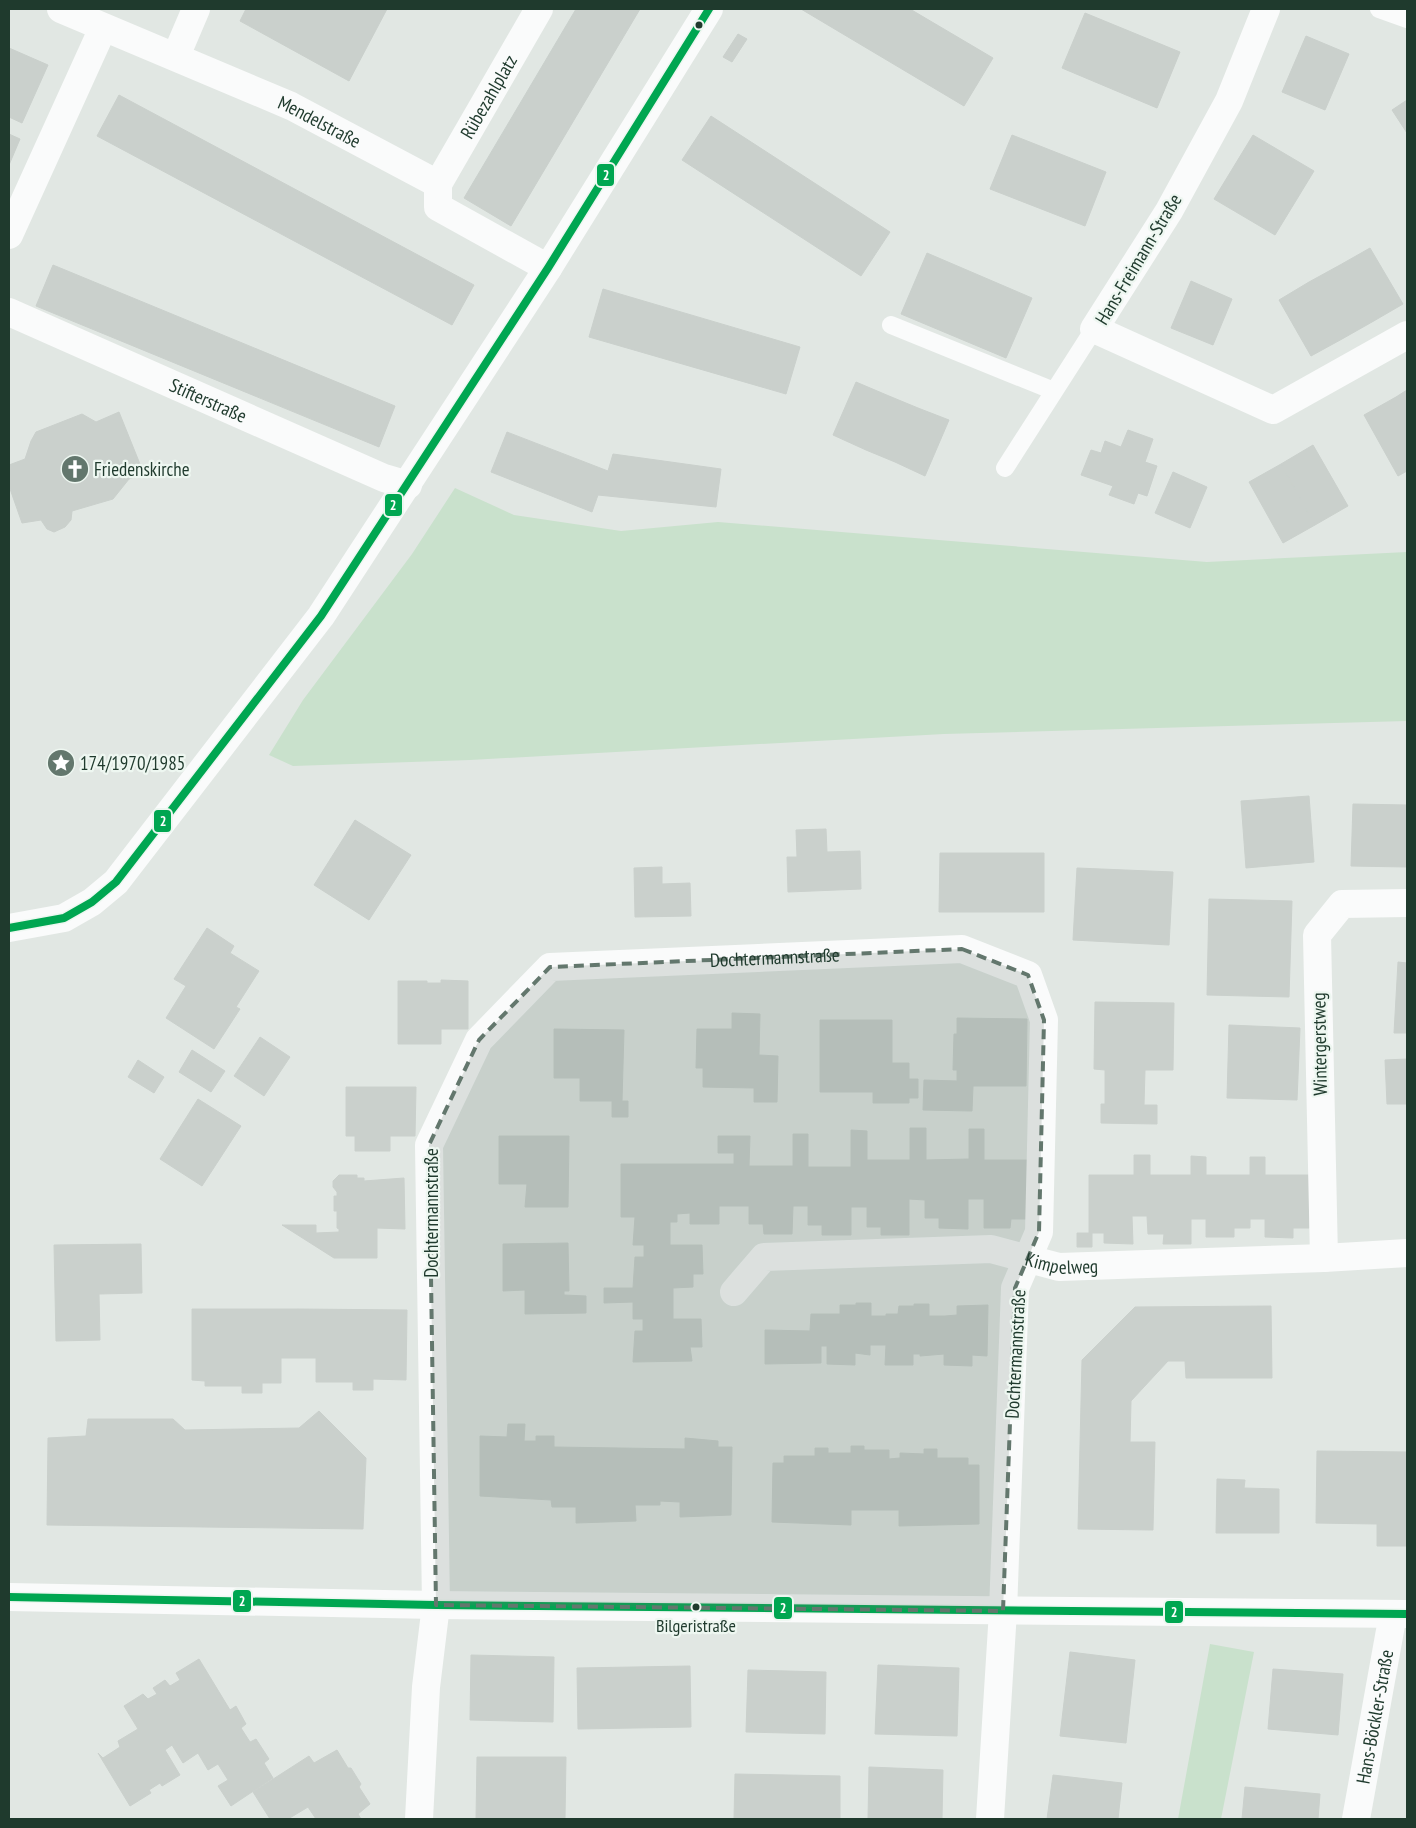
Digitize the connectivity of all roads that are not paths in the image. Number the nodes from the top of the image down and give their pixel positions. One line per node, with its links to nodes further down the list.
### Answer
1 (61, 9): 8 (street, Mendelstraße)
2 (196, 9): 9 (street)
3 (538, 9): 10 (street, Rübezahlplatz)
4 (709, 9): 12 (street)
5 (1266, 9): 15 (street, Hans-Freimann-Straße)
6 (1378, 9): 7 (lane)
7 (1407, 19)
8 (103, 28): 9 (street, Mendelstraße); 11 (street)
9 (176, 56): 10 (street, Mendelstraße)
10 (438, 184): 12 (street)
11 (9, 236)
12 (548, 268): 19 (street)
13 (9, 312): 19 (street, Stifterstraße)
14 (891, 325): 17 (lane)
15 (1094, 329): 16 (street, Hans-Freimann-Straße); 17 (lane)
16 (1407, 335)
17 (1054, 391): 18 (lane)
18 (1005, 468)
19 (408, 485): 21 (street)
20 (1407, 902): 23 (street, Wintergerstweg)
21 (9, 928)
22 (1407, 1253): 23 (street, Kimpelweg)
23 (1324, 1258): 24 (street, Kimpelweg)
24 (1029, 1259): 25 (street, Kimpelweg); 27 (street, Dochtermannstraße); 28 (street, Dochtermannstraße)
25 (734, 1292)
26 (9, 1597): 27 (street)
27 (436, 1605): 28 (street); 30 (street)
28 (1003, 1611): 29 (street); 31 (street)
29 (1400, 1614): 32 (street, Hans-Böckler-Straße)
30 (419, 1819)
31 (990, 1819)
32 (1356, 1819)

